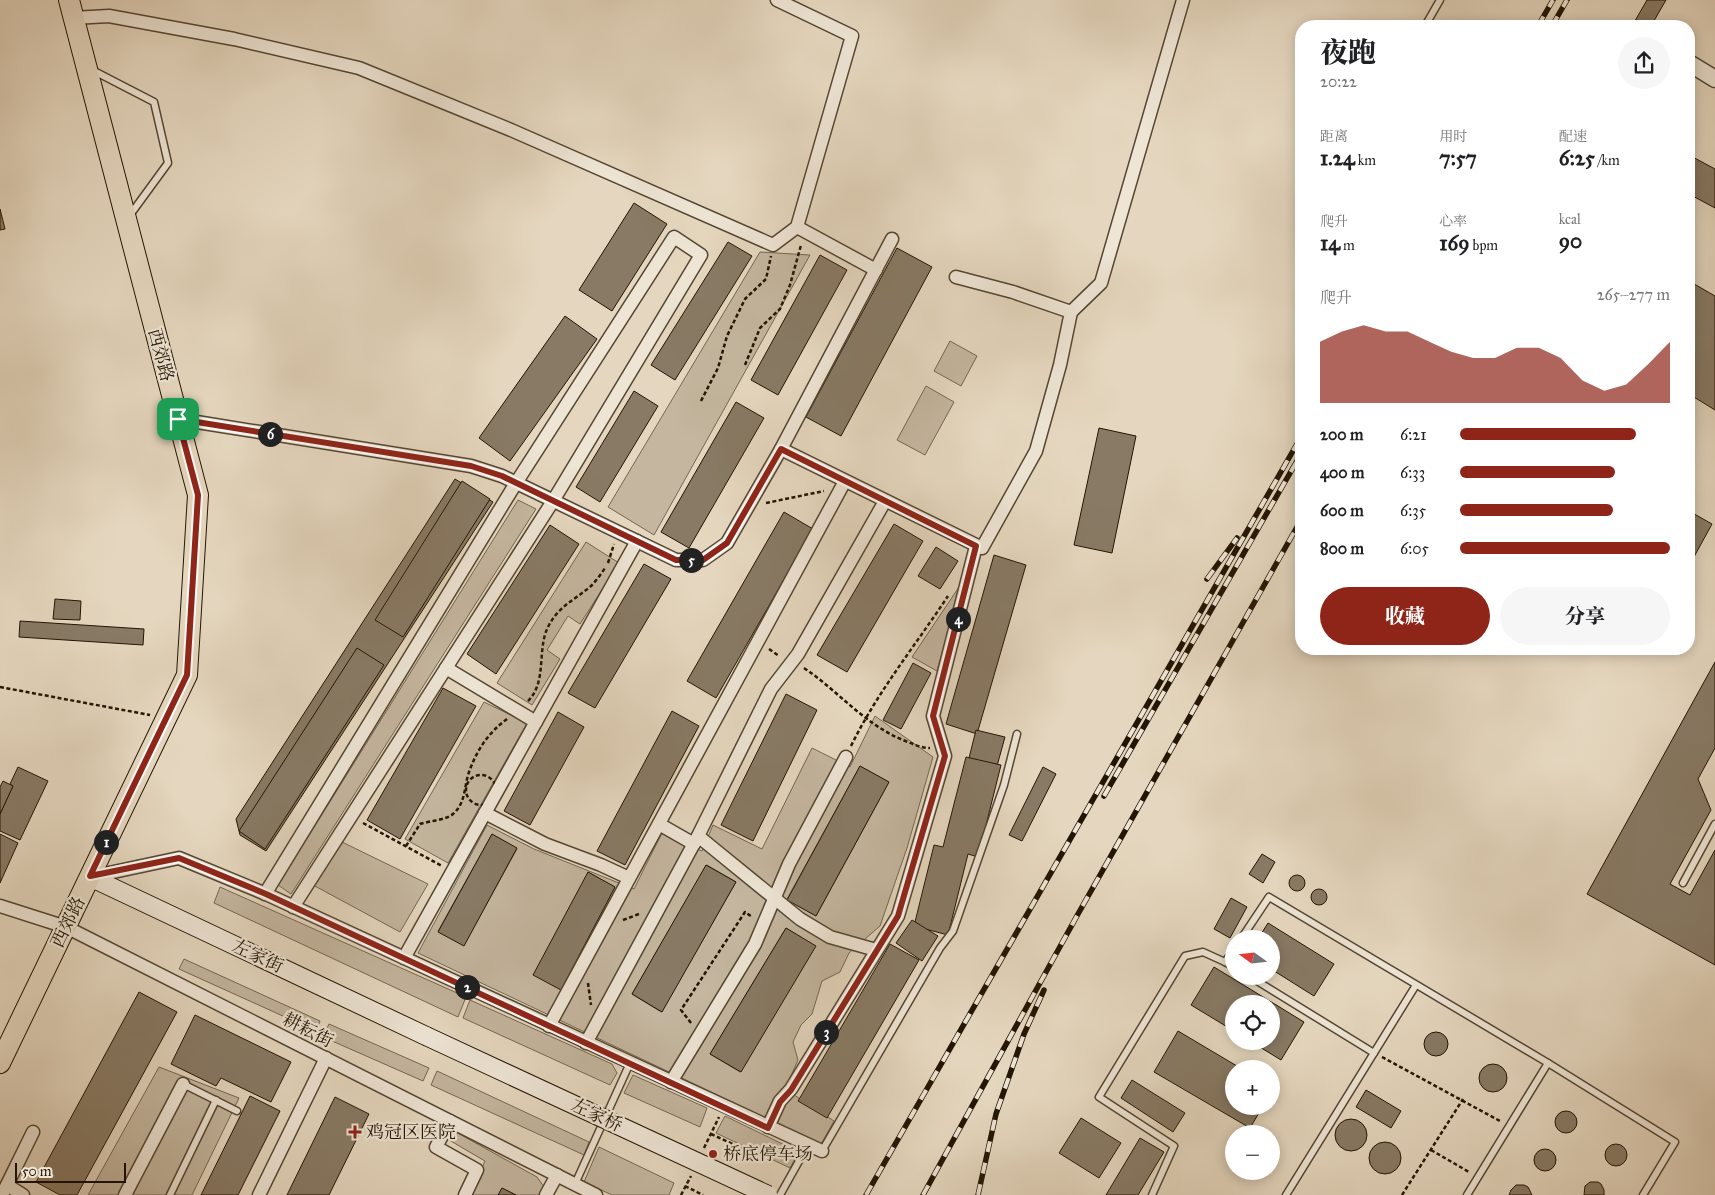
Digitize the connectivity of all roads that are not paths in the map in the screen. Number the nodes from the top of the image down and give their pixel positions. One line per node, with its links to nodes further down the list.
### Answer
1 (777, 0): 10 (street)
2 (1183, 0): 14 (street)
3 (1440, 0): 5 (lane)
4 (71, 9): 6 (main road, 西郊路); 10 (street)
5 (1428, 20)
6 (86, 67): 9 (main road, 西郊路); 9 (lane)
7 (1695, 67): 8 (street)
8 (1715, 79)
9 (126, 220): 15 (main road, 西郊路)
10 (801, 229): 12 (street)
11 (892, 239): 12 (street)
12 (876, 270): 16 (street)
13 (956, 277): 14 (street)
14 (1071, 312): 22 (street)
15 (178, 419): 18 (street); 31 (main road, 西郊路)
16 (781, 449): 17 (street); 21 (street)
17 (845, 481): 20 (street); 28 (street)
18 (516, 483): 19 (street); 19 (street); 34 (street)
19 (553, 501): 21 (street); 23 (street)
20 (885, 501): 22 (street); 30 (street)
21 (637, 541): 24 (street)
22 (976, 546): 40 (street)
23 (446, 668): 24 (street); 37 (street)
24 (536, 722): 27 (street)
25 (1017, 734): 61 (lane)
26 (846, 757): 35 (street)
27 (485, 813): 32 (street); 41 (street)
28 (659, 824): 30 (street); 32 (street)
29 (1715, 824): 33 (lane)
30 (696, 840): 35 (street); 47 (street)
31 (90, 876): 34 (street); 38 (main road, 西郊路); 46 (main road, 左家街)
32 (629, 878): 45 (street)
33 (1683, 883)
34 (265, 894): 37 (street)
35 (774, 899): 40 (street); 53 (street)
36 (0, 906): 38 (street, 耕耘街)
37 (293, 907): 41 (street)
38 (66, 927): 49 (street, 耕耘街); 50 (main road, 西郊路)
39 (1247, 930): 44 (lane)
40 (876, 950): 58 (street)
41 (404, 958): 45 (street)
42 (1225, 962): 74 (lane)
43 (1264, 985): 48 (lane)
44 (1416, 985): 48 (lane); 52 (lane)
45 (549, 1026): 47 (street)
46 (426, 1036): 72 (main road, 左家桥, bridge)
47 (586, 1043): 51 (street)
48 (1374, 1053): 75 (lane)
49 (326, 1058): 57 (street, 耕耘街); 69 (street)
50 (0, 1063)
51 (630, 1063): 53 (street); 63 (lane)
52 (1548, 1064): 76 (lane); 77 (lane)
53 (671, 1082): 58 (street)
54 (183, 1084): 55 (lane); 67 (street)
55 (216, 1100): 56 (lane); 68 (lane)
56 (237, 1111)
57 (450, 1121): 62 (street, 耕耘街); 70 (street)
58 (768, 1128): 60 (street)
59 (33, 1132): 64 (street)
60 (808, 1145): 61 (street); 73 (lane)
61 (822, 1151)
62 (557, 1175): 63 (street, 耕耘街); 71 (street)
63 (575, 1184): 65 (street, 耕耘街)
64 (4, 1190): 66 (street)
65 (592, 1194)
66 (23, 1195)
67 (126, 1195)
68 (170, 1195)
69 (259, 1195)
70 (465, 1195)
71 (546, 1195)
72 (768, 1195)
73 (780, 1195)
74 (1152, 1195)
75 (1286, 1195)
76 (1467, 1195)
77 (1643, 1195)

